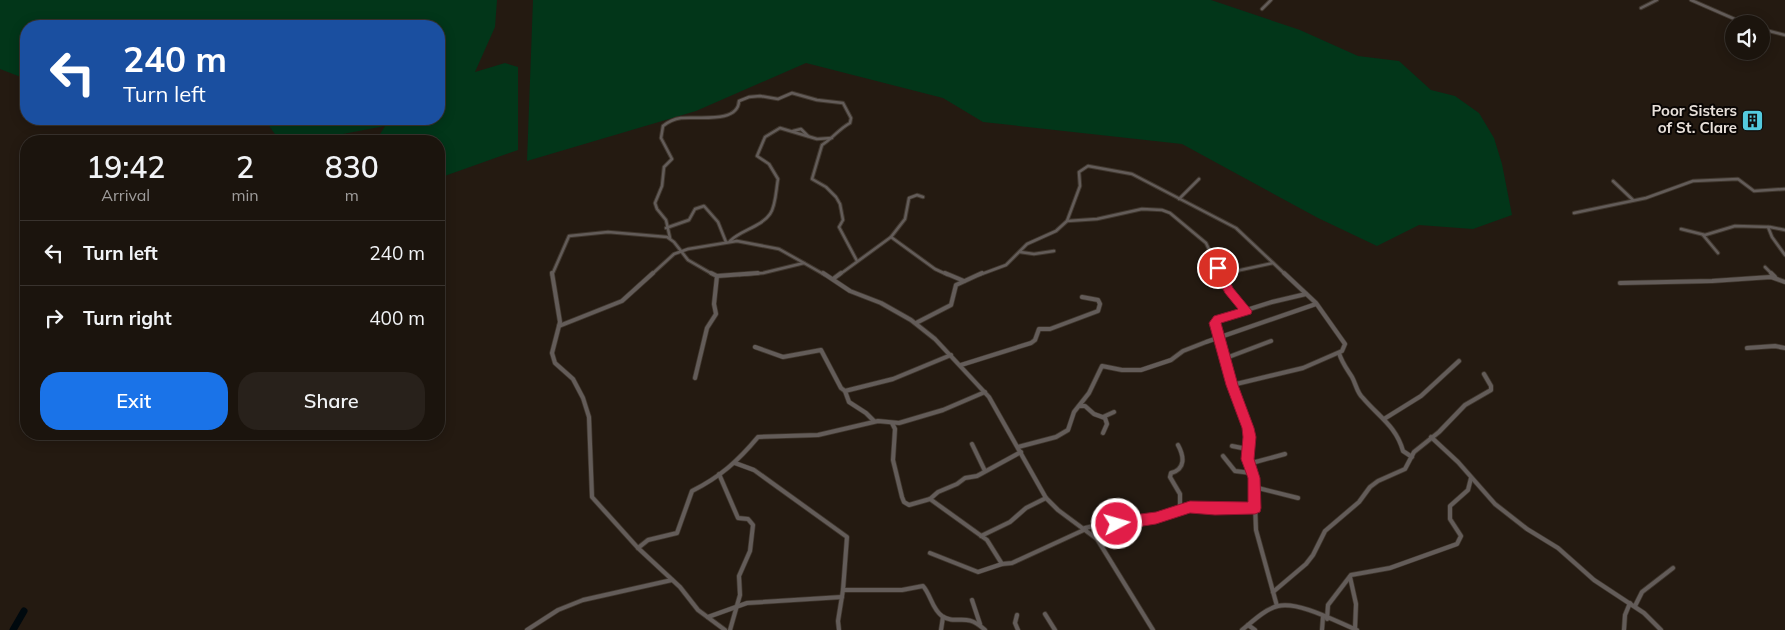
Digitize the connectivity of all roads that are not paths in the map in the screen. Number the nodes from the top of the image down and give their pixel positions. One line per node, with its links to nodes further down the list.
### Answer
1 (1271, 0): 4 (street)
2 (1657, 0): 5 (street)
3 (1691, 0): 6 (street)
4 (1262, 8)
5 (1641, 8)
6 (1725, 15)
7 (1770, 31): 8 (street)
8 (1785, 35)
9 (833, 138): 10 (street); 11 (street); 21 (street)
10 (817, 139): 11 (street); 27 (street)
11 (822, 144): 33 (street)
12 (1200, 180): 16 (street)
13 (1613, 181): 17 (street)
14 (1785, 189): 17 (street)
15 (923, 197): 25 (street)
16 (1179, 199): 19 (street); 35 (street)
17 (1633, 200): 18 (street)
18 (1574, 213)
19 (1066, 221): 30 (street); 37 (street)
20 (1768, 227): 23 (street); 24 (street); 32 (street)
21 (666, 228): 26 (street); 27 (street)
22 (1681, 229): 24 (street)
23 (1785, 230)
24 (1703, 235): 31 (street)
25 (891, 237): 33 (street); 41 (street)
26 (670, 238): 28 (street); 49 (street)
27 (728, 242): 28 (street); 34 (street)
28 (680, 251): 38 (street); 49 (street)
29 (1054, 251): 30 (street)
30 (1020, 252): 41 (street)
31 (1718, 252)
32 (1785, 255)
33 (857, 261): 39 (street)
34 (804, 263): 38 (street); 39 (street)
35 (1274, 264): 37 (street); 44 (street)
36 (1765, 267): 40 (street)
37 (1222, 274): 47 (street)
38 (718, 276): 61 (street)
39 (833, 279): 48 (street)
40 (1777, 279): 42 (street); 43 (street)
41 (964, 280): 48 (street)
42 (1785, 282)
43 (1620, 283)
44 (1306, 294): 46 (street); 47 (street)
45 (1082, 297): 59 (street)
46 (1316, 304): 50 (street); 55 (street)
47 (1247, 311): 50 (street)
48 (916, 323): 56 (street)
49 (559, 326): 98 (street)
50 (1219, 338): 57 (street); 65 (street)
51 (1272, 341): 57 (street)
52 (755, 347): 63 (street)
53 (1747, 348): 54 (street)
54 (1785, 348)
55 (1339, 353): 62 (street); 68 (street)
56 (951, 355): 59 (street); 63 (street)
57 (1226, 358): 62 (street)
58 (1459, 361): 68 (street)
59 (961, 365): 64 (street)
60 (1484, 374): 74 (street)
61 (695, 378)
62 (1232, 385): 79 (street)
63 (845, 390): 69 (street)
64 (985, 392): 71 (street); 78 (street)
65 (1079, 406): 67 (street); 78 (street)
66 (1114, 412): 67 (street)
67 (1103, 417): 73 (street)
68 (1384, 419): 83 (street)
69 (874, 421): 70 (street); 84 (street)
70 (892, 423): 71 (street); 72 (street)
71 (899, 423): 72 (street)
72 (895, 429): 91 (street)
73 (1103, 433)
74 (1431, 437): 83 (street); 89 (street)
75 (972, 444): 86 (street)
76 (1178, 445): 95 (street)
77 (1232, 446): 79 (street)
78 (1018, 447): 80 (street)
79 (1247, 449): 85 (street)
80 (1021, 452): 86 (street); 92 (street)
81 (1285, 454): 85 (street)
82 (1224, 456): 87 (street)
83 (1412, 457): 105 (street)
84 (736, 463): 88 (street); 104 (street)
85 (1248, 464): 87 (street)
86 (985, 471): 91 (street)
87 (1252, 473): 90 (street)
88 (719, 474): 98 (street); 109 (street)
89 (1471, 477): 102 (street); 108 (street)
90 (1254, 487): 93 (street); 94 (street)
91 (932, 497): 97 (street)
92 (1046, 498): 96 (street); 97 (street)
93 (1298, 498)
94 (1255, 508): 95 (street); 105 (street)
95 (1180, 509): 96 (street)
96 (1085, 529): 100 (street); 127 (street)
97 (981, 536): 100 (street)
98 (638, 548): 103 (street)
99 (930, 553): 100 (street)
100 (1002, 564)
101 (1672, 568): 111 (street)
102 (1350, 576): 116 (street); 119 (street)
103 (672, 580): 114 (street); 120 (street)
104 (844, 590): 106 (street); 115 (street)
105 (1273, 592): 110 (street)
106 (842, 597): 109 (street); 123 (street)
107 (972, 600): 118 (street)
108 (1630, 603): 111 (street); 131 (street)
109 (738, 606): 114 (street); 122 (street)
110 (1277, 606): 116 (street); 117 (street)
111 (1635, 606): 132 (street)
112 (1045, 614): 126 (street)
113 (1017, 615): 125 (street)
114 (707, 617): 121 (street)
115 (943, 617): 118 (street); 124 (street)
116 (1325, 618): 119 (street); 130 (street)
117 (1248, 625): 128 (street); 129 (street)
118 (984, 628)
119 (1353, 629)
120 (527, 630)
121 (725, 630)
122 (730, 630)
123 (839, 630)
124 (941, 630)
125 (1018, 630)
126 (1055, 630)
127 (1153, 630)
128 (1242, 630)
129 (1255, 630)
130 (1322, 630)
131 (1624, 630)
132 (1661, 630)

